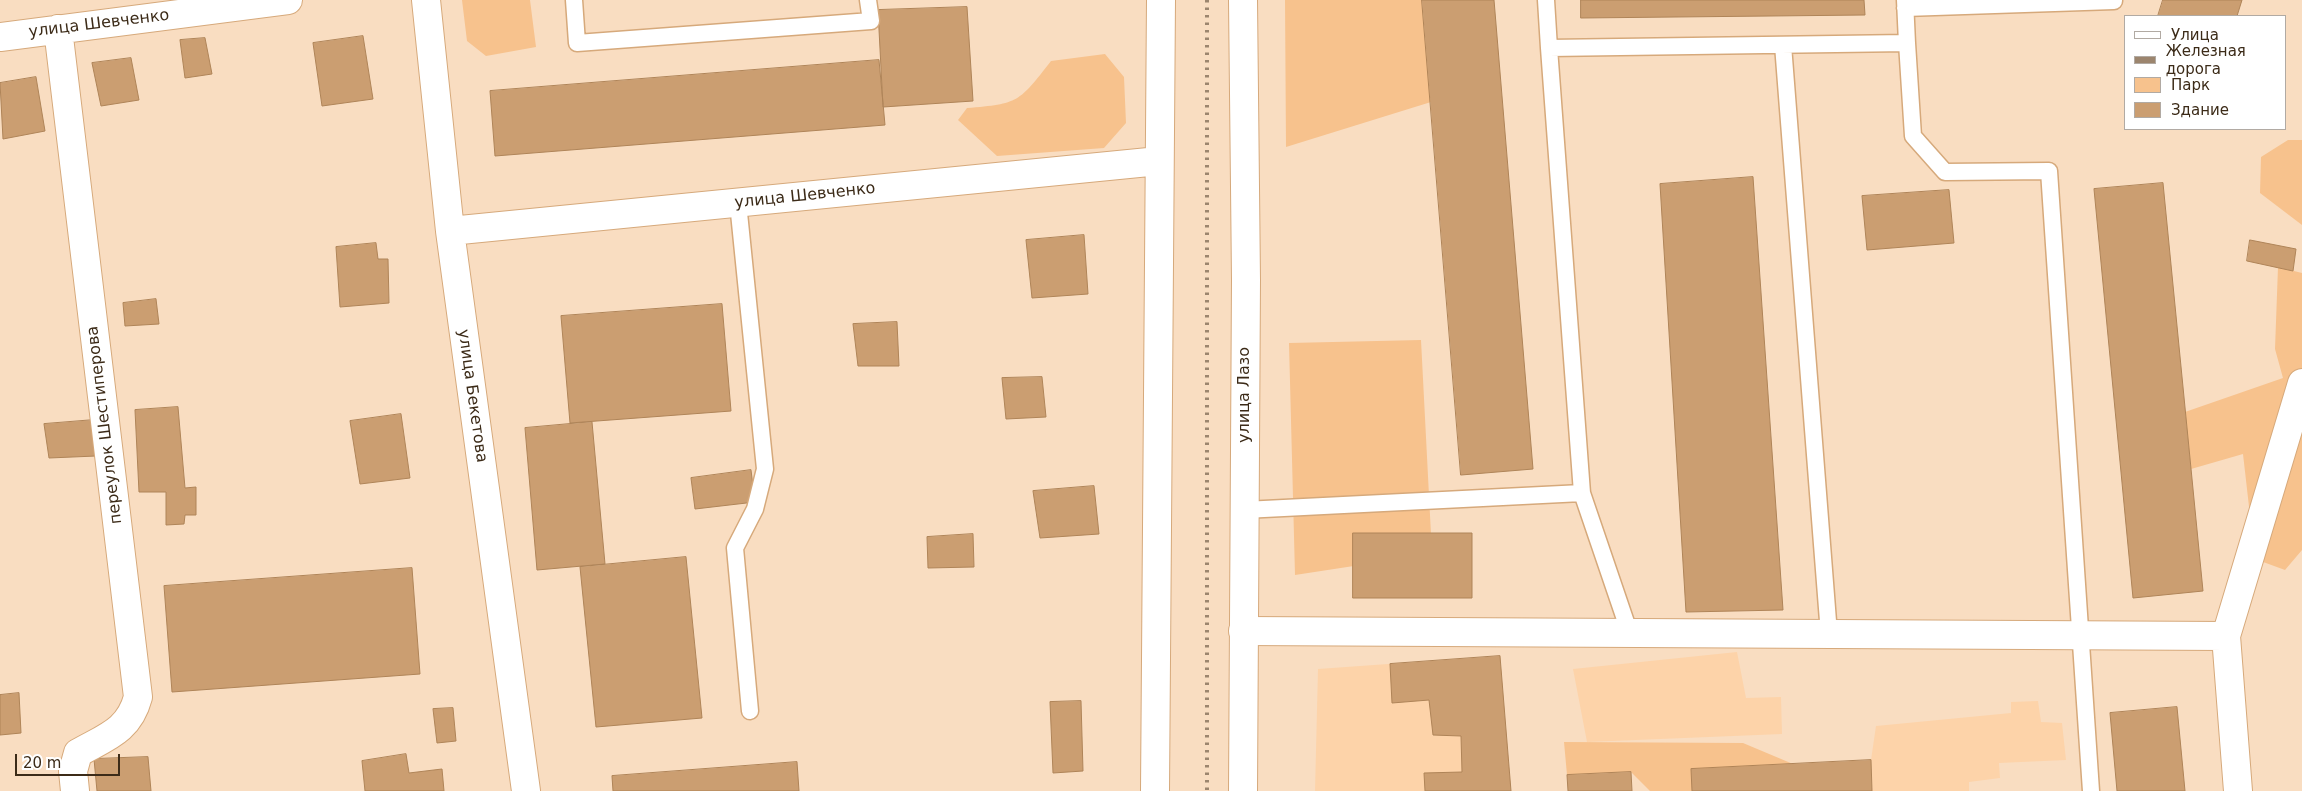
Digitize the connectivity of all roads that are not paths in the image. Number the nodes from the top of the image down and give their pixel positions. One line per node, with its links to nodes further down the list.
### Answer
1 (288, 0): 10 (street, улица Шевченко)
2 (426, 0): 17 (street, улица Бекетова)
3 (574, 0): 4 (lane)
4 (868, 0)
5 (1161, 0): 15 (street)
6 (1243, 0): 20 (street, улица Лазо)
7 (1546, 0): 14 (lane)
8 (2114, 1): 9 (lane)
9 (1905, 4): 12 (lane)
10 (58, 29): 11 (street, улица Шевченко); 27 (street, переулок Шестиперова)
11 (0, 37)
12 (1907, 43): 13 (lane); 24 (lane)
13 (1783, 44): 14 (lane); 23 (lane)
14 (1549, 48): 19 (lane)
15 (1159, 161): 16 (street, улица Шевченко); 29 (street)
16 (738, 203): 17 (street, улица Шевченко); 26 (lane)
17 (450, 232): 28 (street, улица Бекетова)
18 (2302, 382): 25 (street)
19 (1582, 493): 20 (lane); 22 (lane)
20 (1244, 510): 21 (street, улица Лазо)
21 (1243, 632): 22 (street); 30 (street, улица Лазо)
22 (1630, 634): 23 (street)
23 (1829, 634): 24 (street)
24 (2080, 636): 25 (street); 31 (lane)
25 (2226, 636): 32 (street)
26 (750, 711)
27 (75, 791)
28 (526, 791)
29 (1155, 791)
30 (1243, 791)
31 (2091, 791)
32 (2238, 791)

